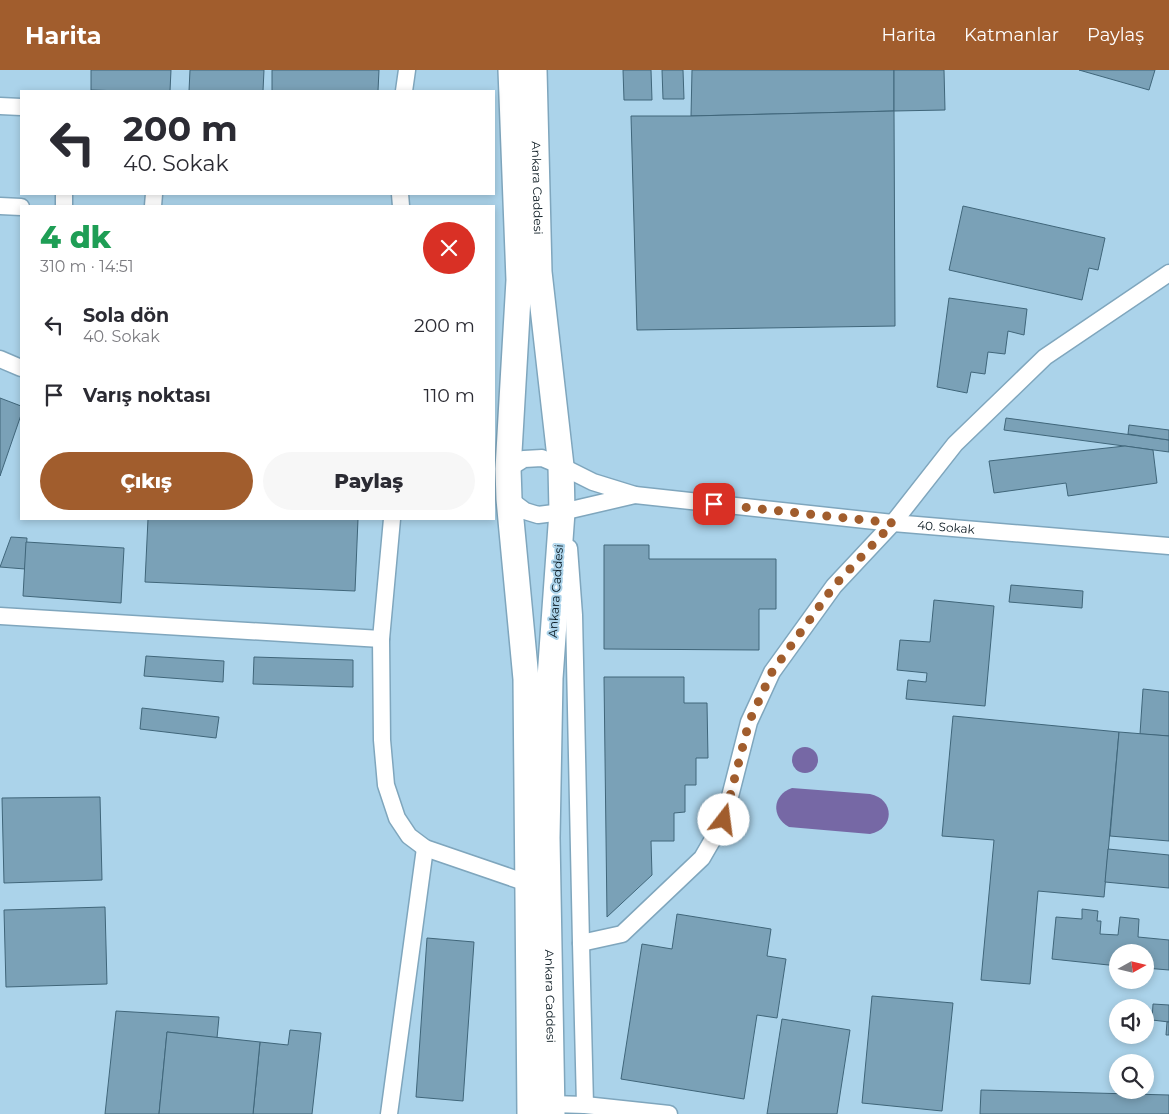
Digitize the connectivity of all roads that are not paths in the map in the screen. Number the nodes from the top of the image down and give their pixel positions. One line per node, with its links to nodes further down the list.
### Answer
1 (407, 70): 4 (street)
2 (511, 70): 13 (highway, Ankara Caddesi)
3 (534, 70): 12 (highway, Ankara Caddesi)
4 (404, 90)
5 (0, 106): 6 (street)
6 (20, 107)
7 (0, 206): 8 (street)
8 (20, 207)
9 (1169, 273): 18 (street)
10 (0, 359): 11 (street)
11 (20, 368)
12 (562, 466): 13 (street); 14 (street); 16 (highway, Ankara Caddesi)
13 (508, 469): 15 (highway, Ankara Caddesi)
14 (635, 495): 16 (street); 18 (street, 40. Sokak)
15 (509, 499): 16 (street); 23 (highway, Ankara Caddesi)
16 (562, 512): 24 (street); 26 (highway, Ankara Caddesi)
17 (392, 520): 21 (street)
18 (893, 523): 19 (street, 40. Sokak); 24 (street)
19 (1169, 546)
20 (0, 616): 21 (street)
21 (381, 639): 22 (street)
22 (425, 848): 23 (street); 27 (street)
23 (527, 883): 26 (highway, Ankara Caddesi)
24 (581, 943): 25 (street)
25 (585, 1106): 26 (street); 28 (street)
26 (544, 1111)
27 (389, 1114)
28 (669, 1114)

